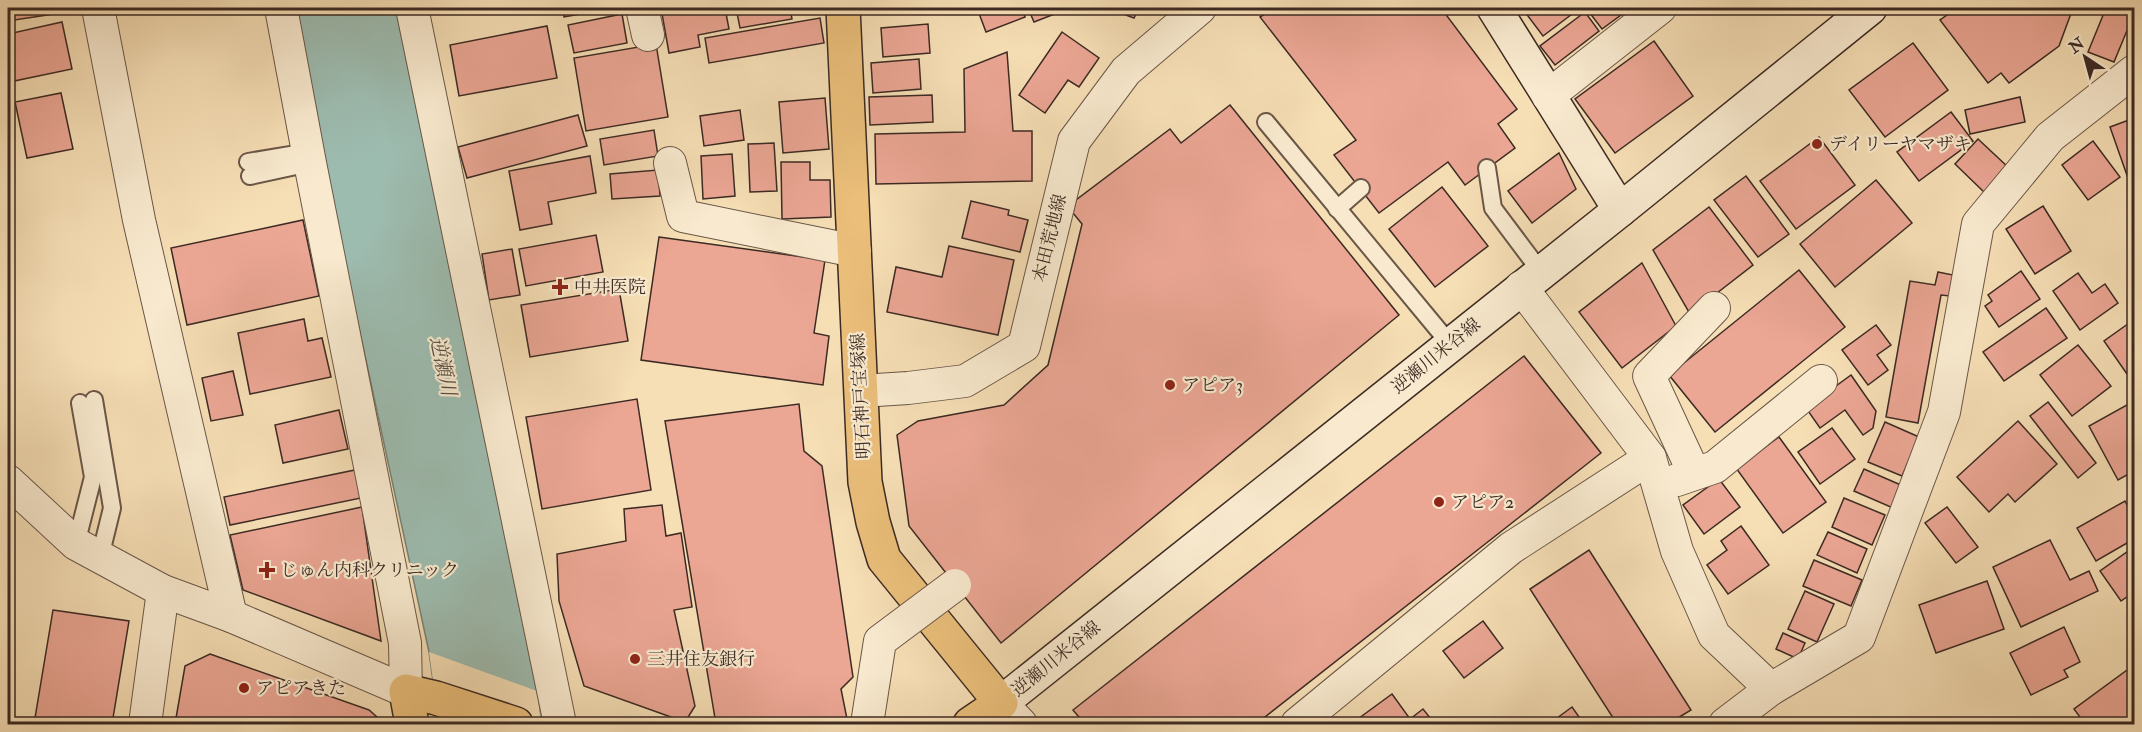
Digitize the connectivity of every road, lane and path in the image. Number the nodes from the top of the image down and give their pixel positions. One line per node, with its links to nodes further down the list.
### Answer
1 (98, 8): 31 (street)
2 (281, 8): 12 (street)
3 (412, 8): 38 (street)
4 (843, 8): 19 (main road, 明石神戸宝塚線)
5 (1200, 8): 24 (street, 本田荒地線)
6 (1494, 8): 10 (street)
7 (1660, 8): 10 (street)
8 (1870, 8): 18 (street, 逆瀬川米谷線)
9 (2134, 71): 32 (street)
10 (1548, 96): 18 (street)
11 (1266, 122): 17 (lane)
12 (309, 157): 15 (lane); 33 (street)
13 (670, 162): 19 (street)
14 (1487, 168): 20 (lane)
15 (249, 169)
16 (1361, 188): 17 (lane)
17 (1337, 209): 22 (lane)
18 (1620, 210): 20 (street, 逆瀬川米谷線)
19 (855, 251): 24 (main road, 明石神戸宝塚線)
20 (1531, 280): 22 (street, 逆瀬川米谷線); 25 (street)
21 (1714, 308): 26 (street)
22 (1450, 344): 34 (street, 逆瀬川米谷線)
23 (1821, 381): 26 (street)
24 (861, 391): 34 (main road, 明石神戸宝塚線)
25 (1655, 472): 26 (street); 32 (street); 41 (street)
26 (1695, 474)
27 (8, 481): 28 (street)
28 (88, 550): 28 (lane); 30 (street)
29 (955, 585): 39 (street, bridge)
30 (163, 591): 31 (street); 35 (street)
31 (231, 616): 33 (street)
32 (1771, 689): 42 (street)
33 (421, 695): 36 (main road); 37 (main road)
34 (1011, 714): 40 (main road)
35 (145, 724)
36 (412, 724)
37 (516, 724)
38 (560, 724)
39 (867, 724)
40 (970, 724)
41 (1296, 724)
42 (1725, 724)

